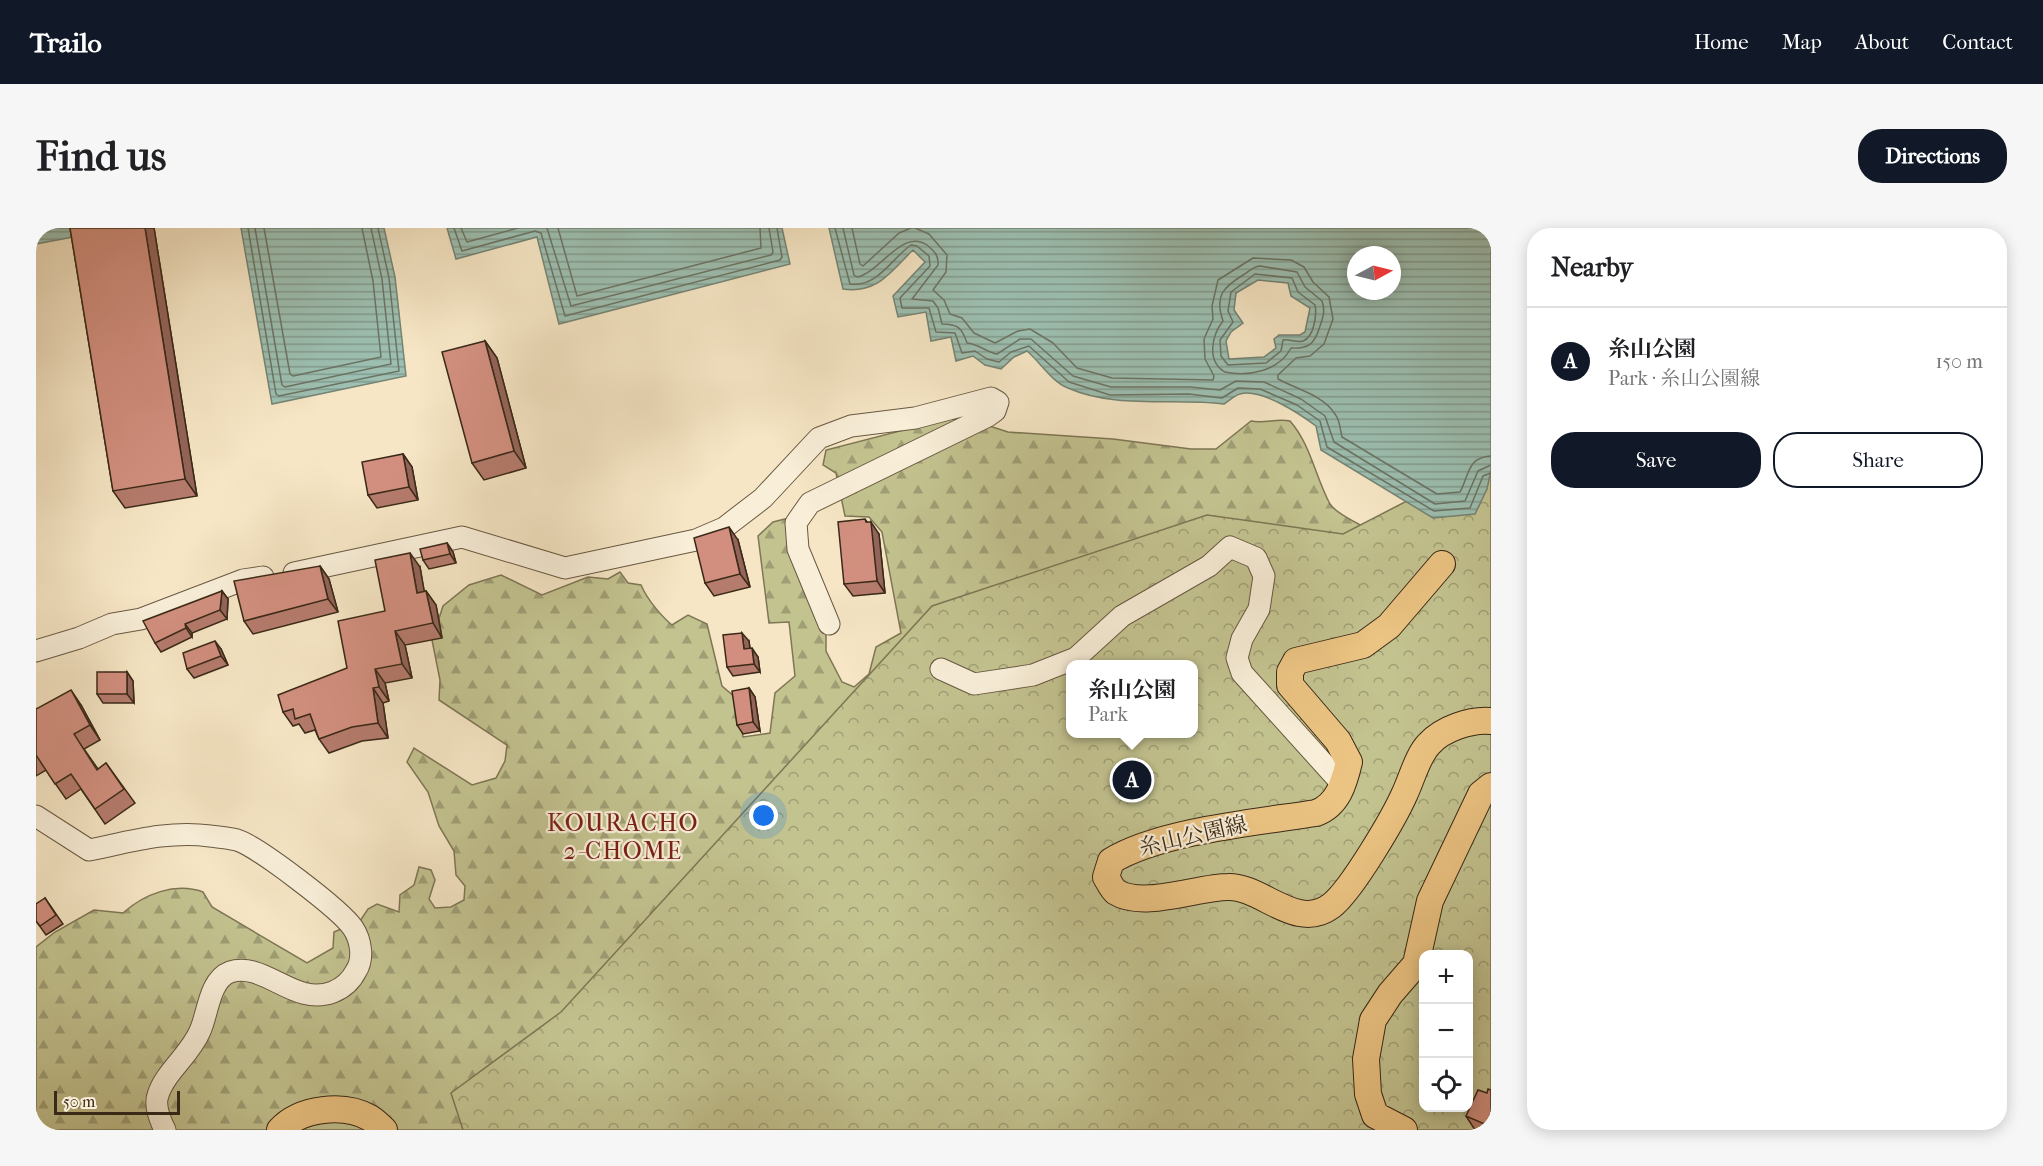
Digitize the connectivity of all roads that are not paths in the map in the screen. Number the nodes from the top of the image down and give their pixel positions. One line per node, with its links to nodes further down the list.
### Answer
1 (1442, 564): 8 (main road, 糸山公園線)
2 (830, 624): 3 (street)
3 (36, 651)
4 (1071, 660): 8 (street)
5 (1066, 662): 6 (street)
6 (941, 669)
7 (1491, 721): 8 (main road, 糸山公園線)
8 (1343, 785)
9 (1491, 786): 14 (main road)
10 (36, 816): 11 (street)
11 (165, 1130)
12 (280, 1130): 13 (main road)
13 (384, 1130)
14 (1404, 1130)

